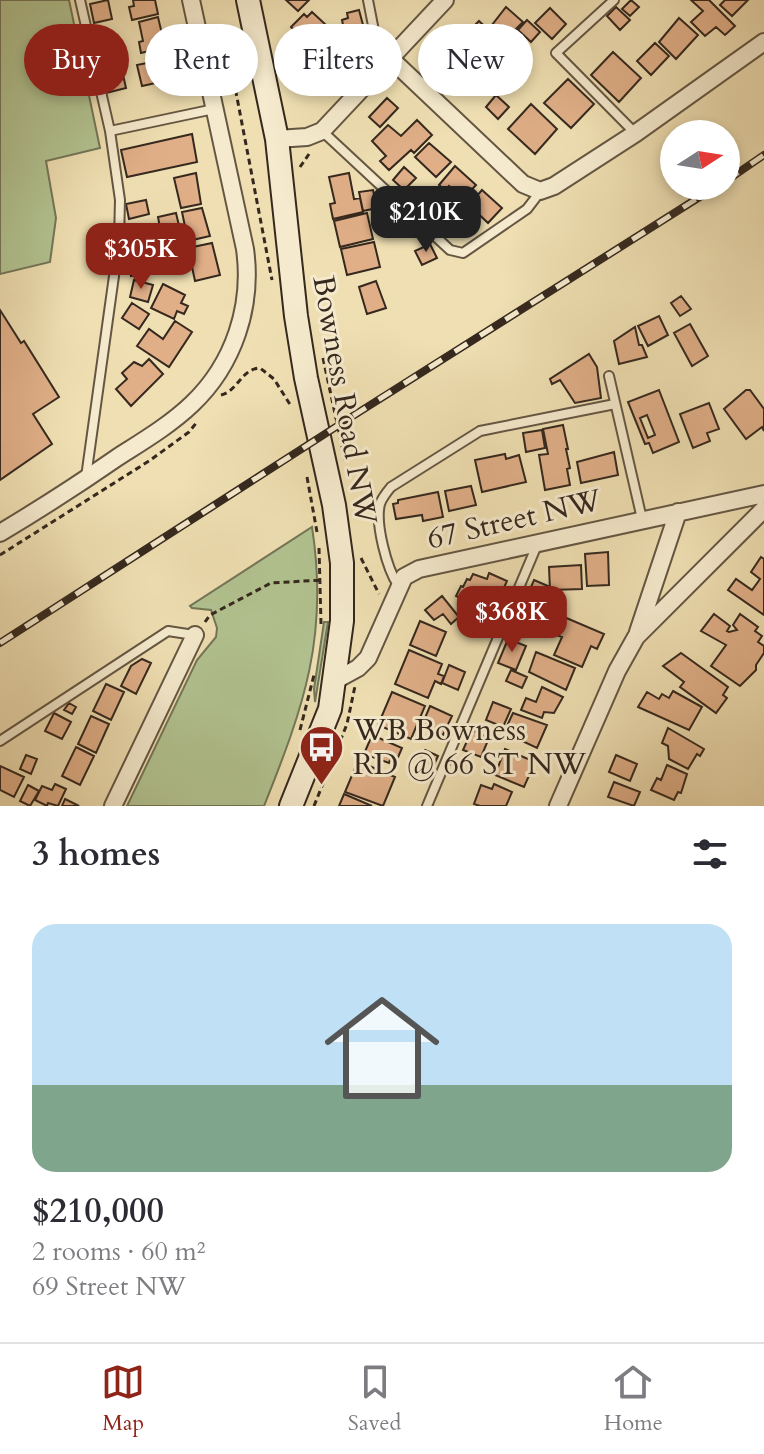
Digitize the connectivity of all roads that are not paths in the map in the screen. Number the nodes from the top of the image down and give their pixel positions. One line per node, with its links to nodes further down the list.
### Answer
1 (80, 0): 13 (lane)
2 (191, 0): 12 (street)
3 (248, 0): 16 (street, Bowness Road NW)
4 (368, 0): 7 (lane)
5 (445, 0): 9 (street)
6 (614, 0): 15 (lane)
7 (373, 24)
8 (764, 42): 15 (street)
9 (402, 47)
10 (402, 69): 17 (street)
11 (356, 96): 14 (street)
12 (214, 109): 13 (lane); 20 (street)
13 (110, 131): 20 (lane)
14 (322, 131): 16 (street); 17 (lane)
15 (636, 133): 17 (street)
16 (277, 139): 30 (street, Bowness Road NW)
17 (540, 191)
18 (609, 376): 19 (lane)
19 (615, 404): 24 (lane); 27 (lane)
20 (85, 479): 25 (street)
21 (764, 494): 23 (street, 67 Street NW)
22 (764, 509): 29 (street)
23 (678, 512): 24 (street, 67 Street NW); 29 (street)
24 (642, 519): 26 (street, 67 Street NW)
25 (0, 533)
26 (537, 545): 27 (street, 67 Street NW); 34 (lane)
27 (399, 586): 30 (street, 67 Street NW)
28 (195, 635): 31 (lane); 32 (street)
29 (636, 637): 35 (street)
30 (325, 676): 33 (street, Bowness Road NW)
31 (0, 741)
32 (113, 806)
33 (291, 806)
34 (427, 806)
35 (558, 806)

